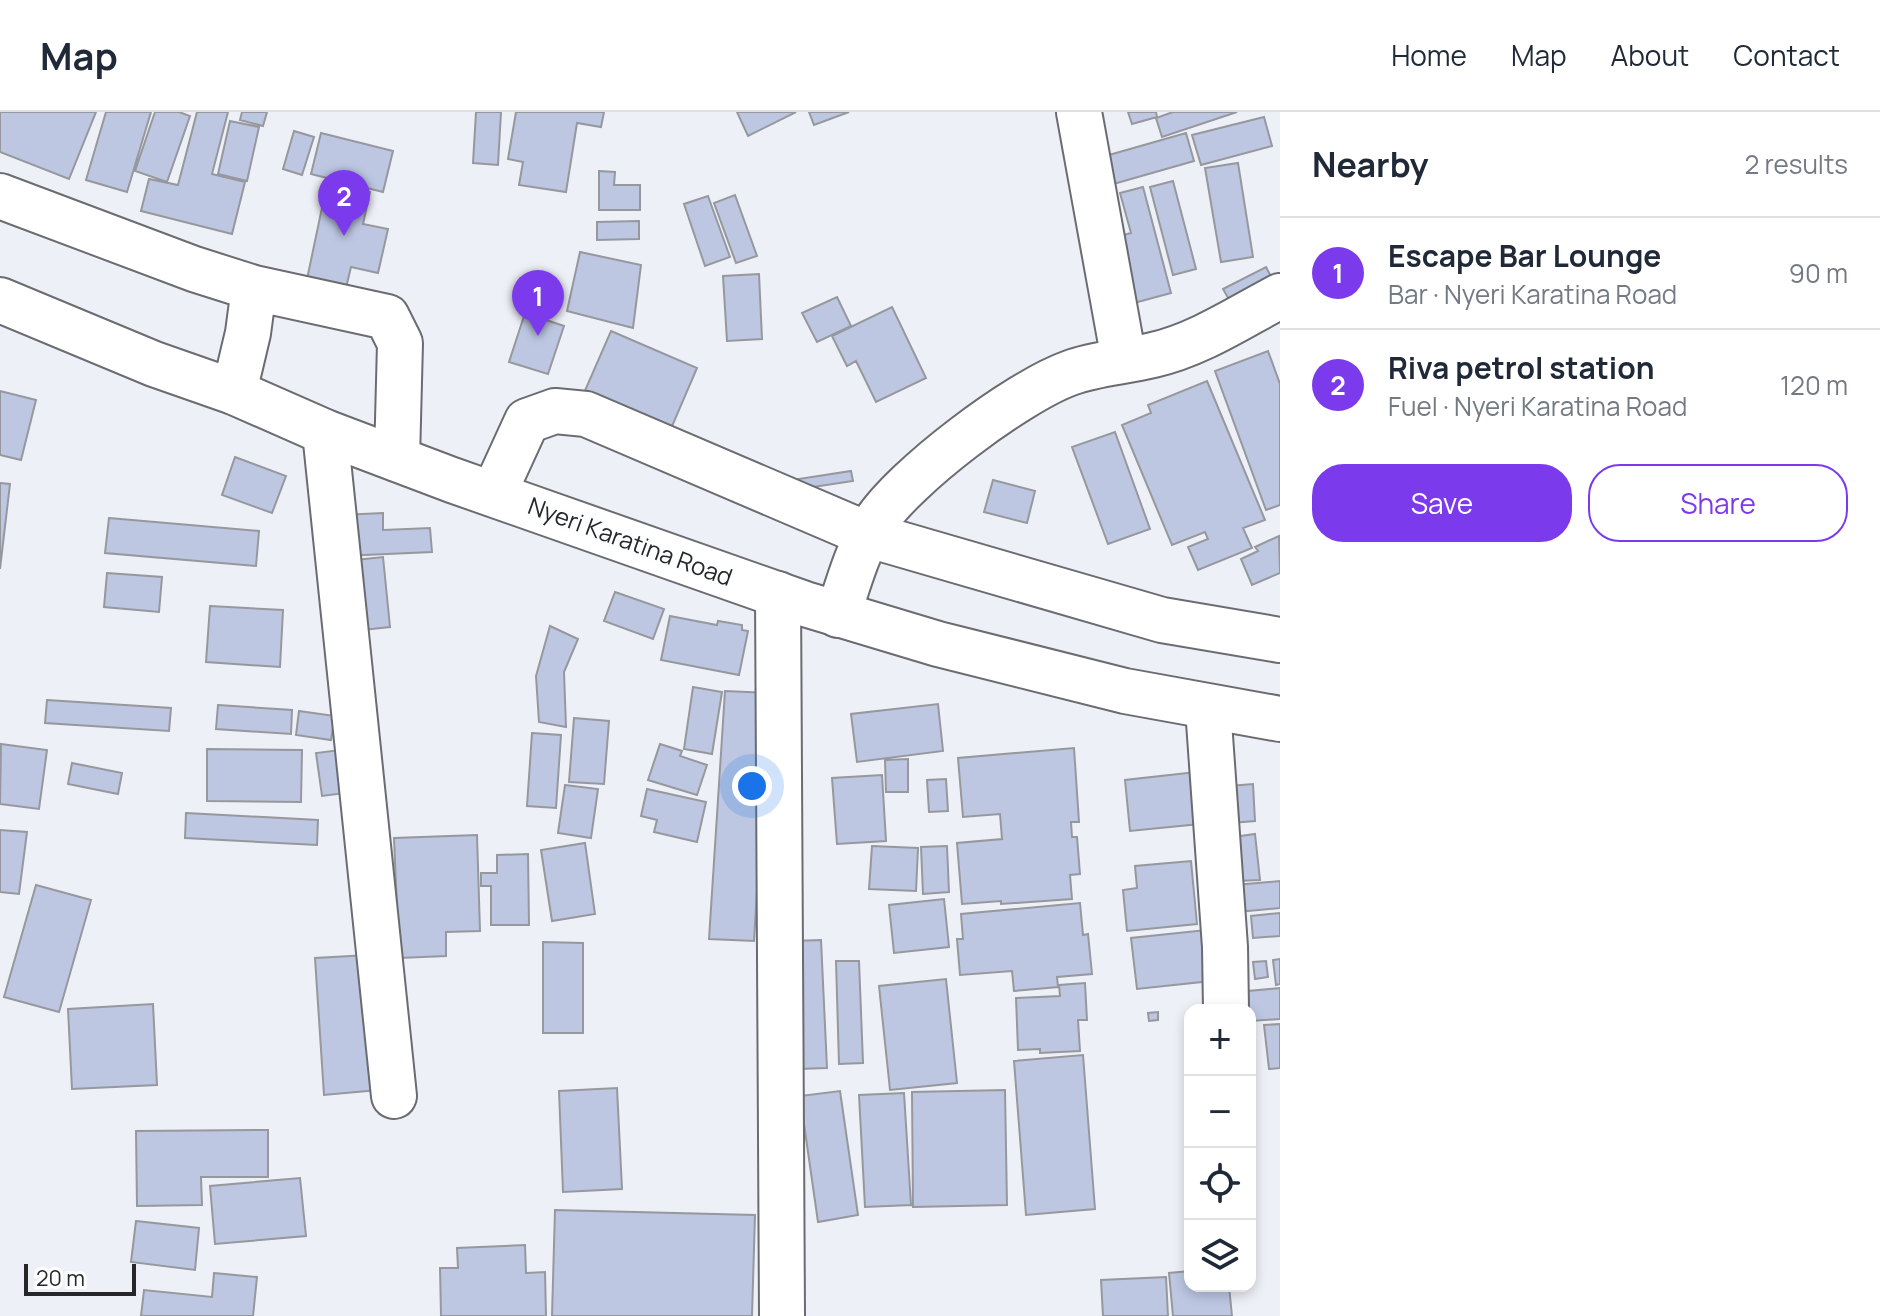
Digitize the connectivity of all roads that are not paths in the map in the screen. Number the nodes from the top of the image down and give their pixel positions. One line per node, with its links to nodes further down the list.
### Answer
1 (1079, 112): 6 (main road)
2 (0, 196): 3 (main road)
3 (254, 288): 7 (main road); 9 (main road)
4 (1280, 296): 6 (main road)
5 (0, 300): 7 (main road, Nyeri Karatina Road)
6 (1124, 360): 11 (main road)
7 (234, 392): 8 (main road, Nyeri Karatina Road)
8 (325, 432): 9 (main road, Nyeri Karatina Road); 18 (main road)
9 (397, 459): 10 (main road, Nyeri Karatina Road)
10 (494, 493): 11 (main road); 12 (main road, Nyeri Karatina Road)
11 (869, 535): 13 (main road); 14 (main road)
12 (778, 594): 13 (main road, Nyeri Karatina Road); 19 (main road)
13 (838, 615): 15 (main road, Nyeri Karatina Road)
14 (1280, 640)
15 (1208, 708): 16 (main road, Nyeri Karatina Road); 17 (main road)
16 (1280, 719)
17 (1226, 1004)
18 (394, 1096)
19 (782, 1316)

